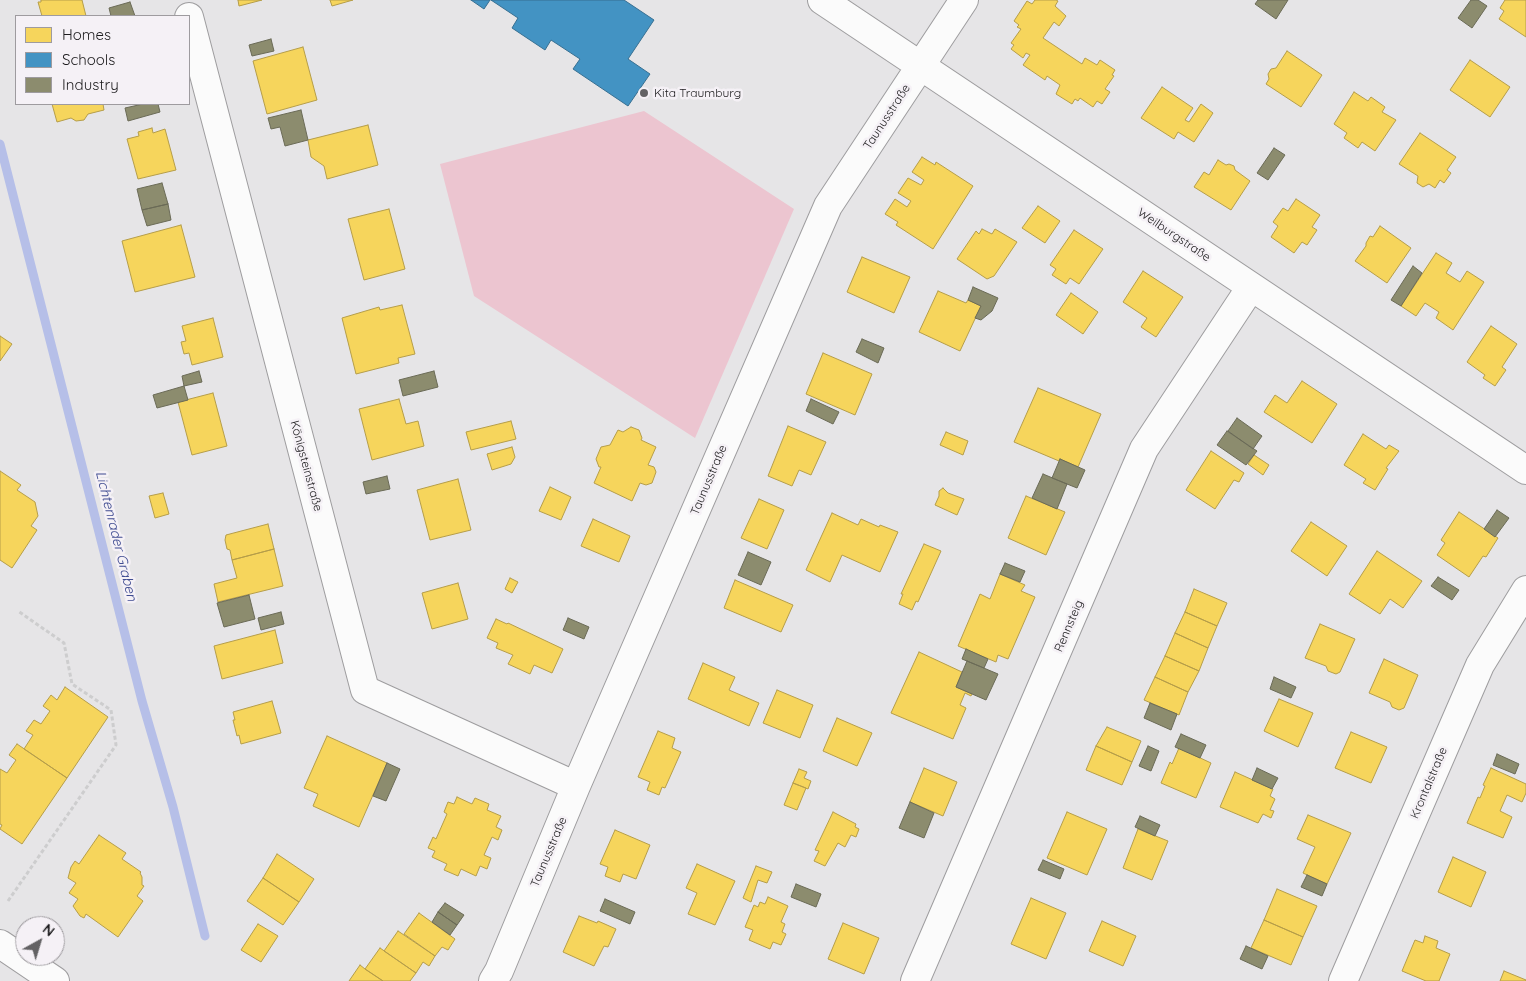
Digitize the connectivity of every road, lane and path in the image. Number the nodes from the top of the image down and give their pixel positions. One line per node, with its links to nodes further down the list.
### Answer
1 (184, 0): 4 (street, Königsteinstraße)
2 (822, 0): 6 (street, Weilburgstraße)
3 (964, 0): 6 (street, Taunusstraße)
4 (188, 15)
5 (190, 21): 11 (street, Königsteinstraße)
6 (921, 66): 7 (street, Weilburgstraße); 11 (street, Taunusstraße)
7 (1251, 287): 8 (street, Weilburgstraße); 16 (street, Rennsteig)
8 (1526, 470)
9 (1526, 590): 17 (street, Krontalstraße)
10 (18, 611): 12 (path)
11 (576, 786): 15 (street, Taunusstraße)
12 (8, 901)
13 (0, 944): 14 (street)
14 (55, 981)
15 (493, 981)
16 (915, 981)
17 (1343, 981)

